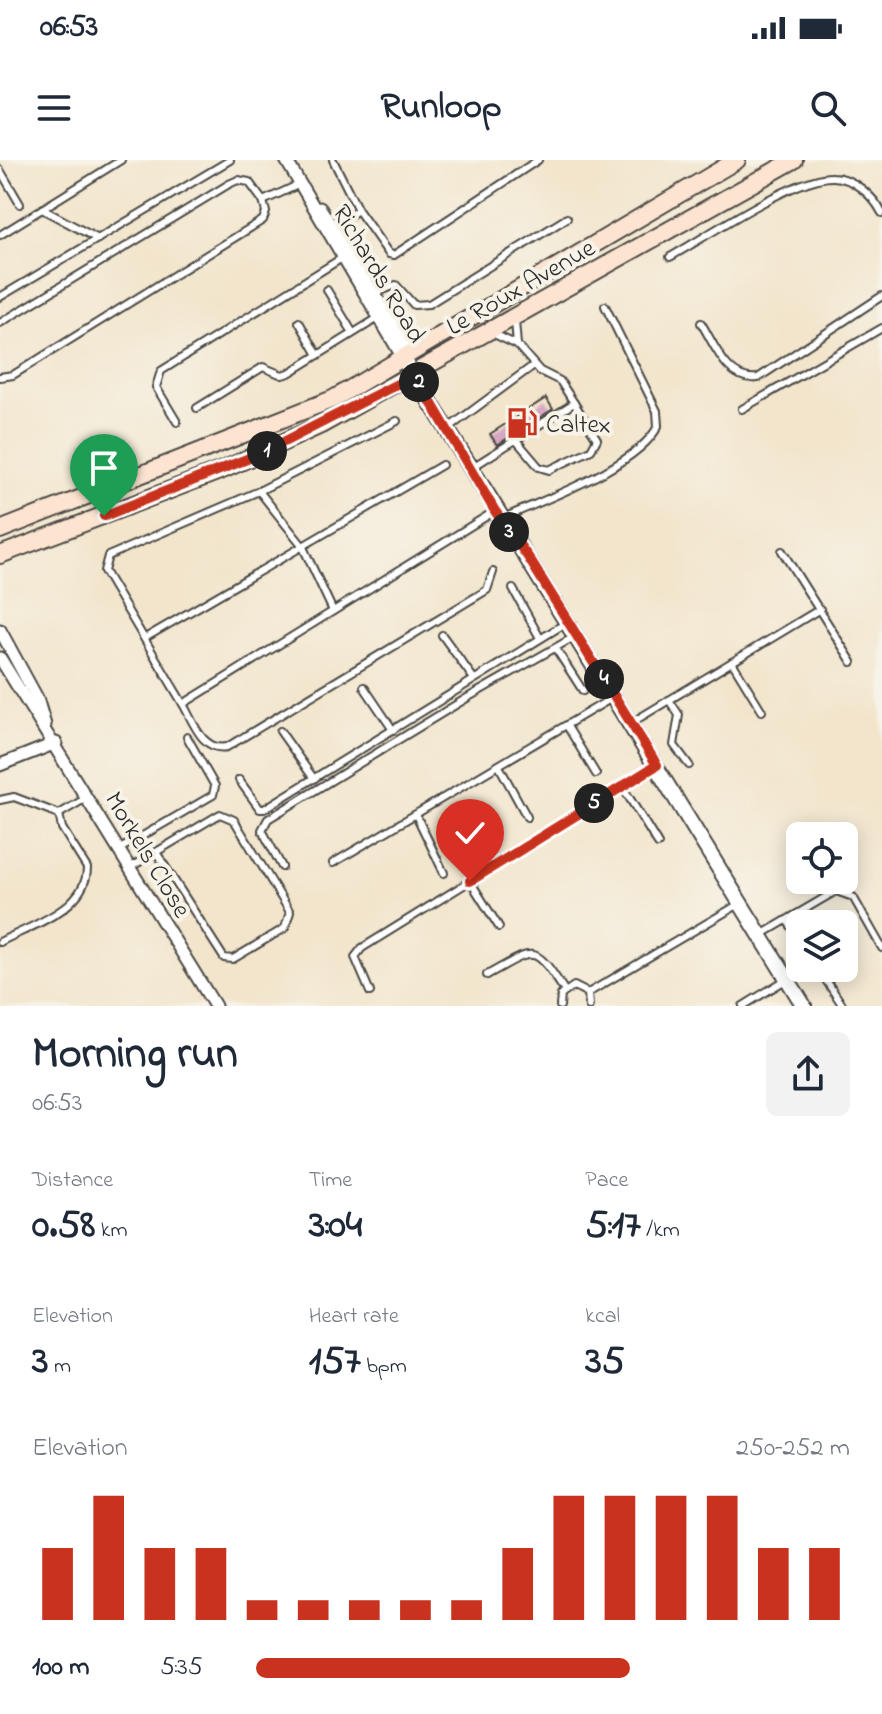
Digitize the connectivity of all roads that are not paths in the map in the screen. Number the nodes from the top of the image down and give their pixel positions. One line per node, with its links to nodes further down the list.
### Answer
1 (121, 160): 12 (lane)
2 (230, 160): 18 (lane)
3 (286, 160): 9 (street, Richards Road)
4 (333, 160): 13 (lane)
5 (538, 160): 13 (lane)
6 (737, 160): 36 (main road, Le Roux Avenue)
7 (794, 160): 26 (main road, Le Roux Avenue)
8 (0, 170): 11 (lane)
9 (298, 180): 10 (lane); 16 (street, Richards Road); 20 (street, Richards Road)
10 (263, 201): 29 (lane); 39 (lane)
11 (20, 204)
12 (42, 209): 17 (lane); 18 (lane)
13 (358, 210): 16 (lane)
14 (882, 213): 19 (lane)
15 (567, 218): 22 (lane)
16 (333, 226): 22 (street, Richards Road)
17 (0, 235)
18 (98, 239): 24 (lane)
19 (670, 257)
20 (342, 258): 27 (street, Richards Road); 44 (lane)
21 (327, 290): 32 (lane)
22 (375, 293): 36 (street, Richards Road)
23 (882, 296): 30 (lane)
24 (0, 297)
25 (605, 306): 50 (lane)
26 (516, 314): 33 (main road, Le Roux Avenue); 34 (lane)
27 (378, 318): 32 (lane); 36 (street, Richards Road)
28 (299, 322): 35 (lane)
29 (0, 323)
30 (701, 323)
31 (882, 328): 42 (lane)
32 (353, 333): 35 (lane)
33 (486, 333): 34 (lane); 38 (main road, Le Roux Avenue)
34 (517, 345): 37 (lane)
35 (318, 355): 41 (lane)
36 (408, 355): 38 (street, Richards Road); 51 (main road, Le Roux Avenue)
37 (534, 365): 40 (lane); 45 (lane)
38 (420, 373): 45 (street, Richards Road); 48 (street, Richards Road); 54 (main road, Le Roux Avenue)
39 (0, 377)
40 (574, 403): 46 (lane); 46 (lane)
41 (197, 408)
42 (742, 409)
43 (397, 421): 49 (lane)
44 (177, 422)
45 (454, 424): 48 (street, Richards Road)
46 (516, 440): 48 (lane)
47 (442, 465): 52 (lane)
48 (474, 466): 50 (street, Richards Road)
49 (259, 491): 52 (lane); 63 (lane)
50 (502, 513): 58 (lane); 59 (street, Richards Road)
51 (0, 530)
52 (302, 545): 58 (lane); 63 (lane)
53 (782, 551): 57 (lane)
54 (0, 555)
55 (493, 572): 74 (lane)
56 (513, 589): 64 (lane)
57 (820, 609): 67 (lane); 68 (lane)
58 (333, 611): 74 (lane)
59 (569, 621): 62 (street, Richards Road); 64 (lane)
60 (0, 630): 77 (street, Morkels Close)
61 (442, 635): 69 (lane)
62 (577, 635): 65 (lane); 72 (street, Richards Road)
63 (145, 638): 74 (lane)
64 (540, 638): 69 (lane)
65 (556, 649): 71 (lane); 101 (lane)
66 (0, 658): 77 (street, Morkels Close)
67 (732, 662): 73 (lane); 75 (lane)
68 (852, 662)
69 (474, 679): 79 (lane)
70 (364, 687): 79 (lane)
71 (583, 691)
72 (615, 696): 76 (street, Richards Road); 78 (lane)
73 (669, 700): 76 (lane); 85 (lane)
74 (183, 704)
75 (762, 711)
76 (631, 723): 84 (street, Richards Road)
77 (45, 726): 82 (street, Morkels Close)
78 (567, 726): 86 (lane); 87 (lane)
79 (393, 730): 88 (lane)
80 (280, 731): 88 (lane)
81 (187, 737): 97 (lane)
82 (56, 743): 83 (street); 91 (street, Morkels Close)
83 (1, 764)
84 (657, 765): 90 (lane); 104 (street, Richards Road)
85 (689, 765)
86 (499, 766): 94 (lane); 95 (lane)
87 (596, 774)
88 (314, 779): 89 (lane)
89 (239, 780)
90 (622, 786): 96 (lane); 103 (lane)
91 (88, 797): 93 (lane); 97 (street, Morkels Close)
92 (0, 800): 93 (lane)
93 (59, 814): 109 (lane)
94 (416, 815): 99 (lane); 102 (lane)
95 (527, 817)
96 (658, 844)
97 (120, 849): 100 (street, Morkels Close)
98 (156, 852): 98 (lane); 100 (lane)
99 (333, 863)
100 (131, 867): 120 (street, Morkels Close)
101 (282, 867)
102 (444, 873)
103 (470, 881): 107 (lane); 117 (lane)
104 (741, 903): 108 (street, Richards Road); 118 (lane)
105 (804, 910): 110 (lane)
106 (786, 921): 108 (lane)
107 (499, 927)
108 (761, 935): 112 (street, Richards Road)
109 (0, 942)
110 (882, 948)
111 (487, 975): 116 (lane)
112 (786, 977)
113 (786, 980): 119 (lane)
114 (789, 982): 125 (street, Richards Road)
115 (827, 982): 126 (lane)
116 (564, 990): 118 (lane); 121 (lane)
117 (370, 992)
118 (588, 993): 122 (lane)
119 (758, 996): 123 (lane); 124 (lane)
120 (215, 1006)
121 (560, 1006)
122 (589, 1006)
123 (743, 1006)
124 (764, 1006)
125 (804, 1006)
126 (843, 1006)

